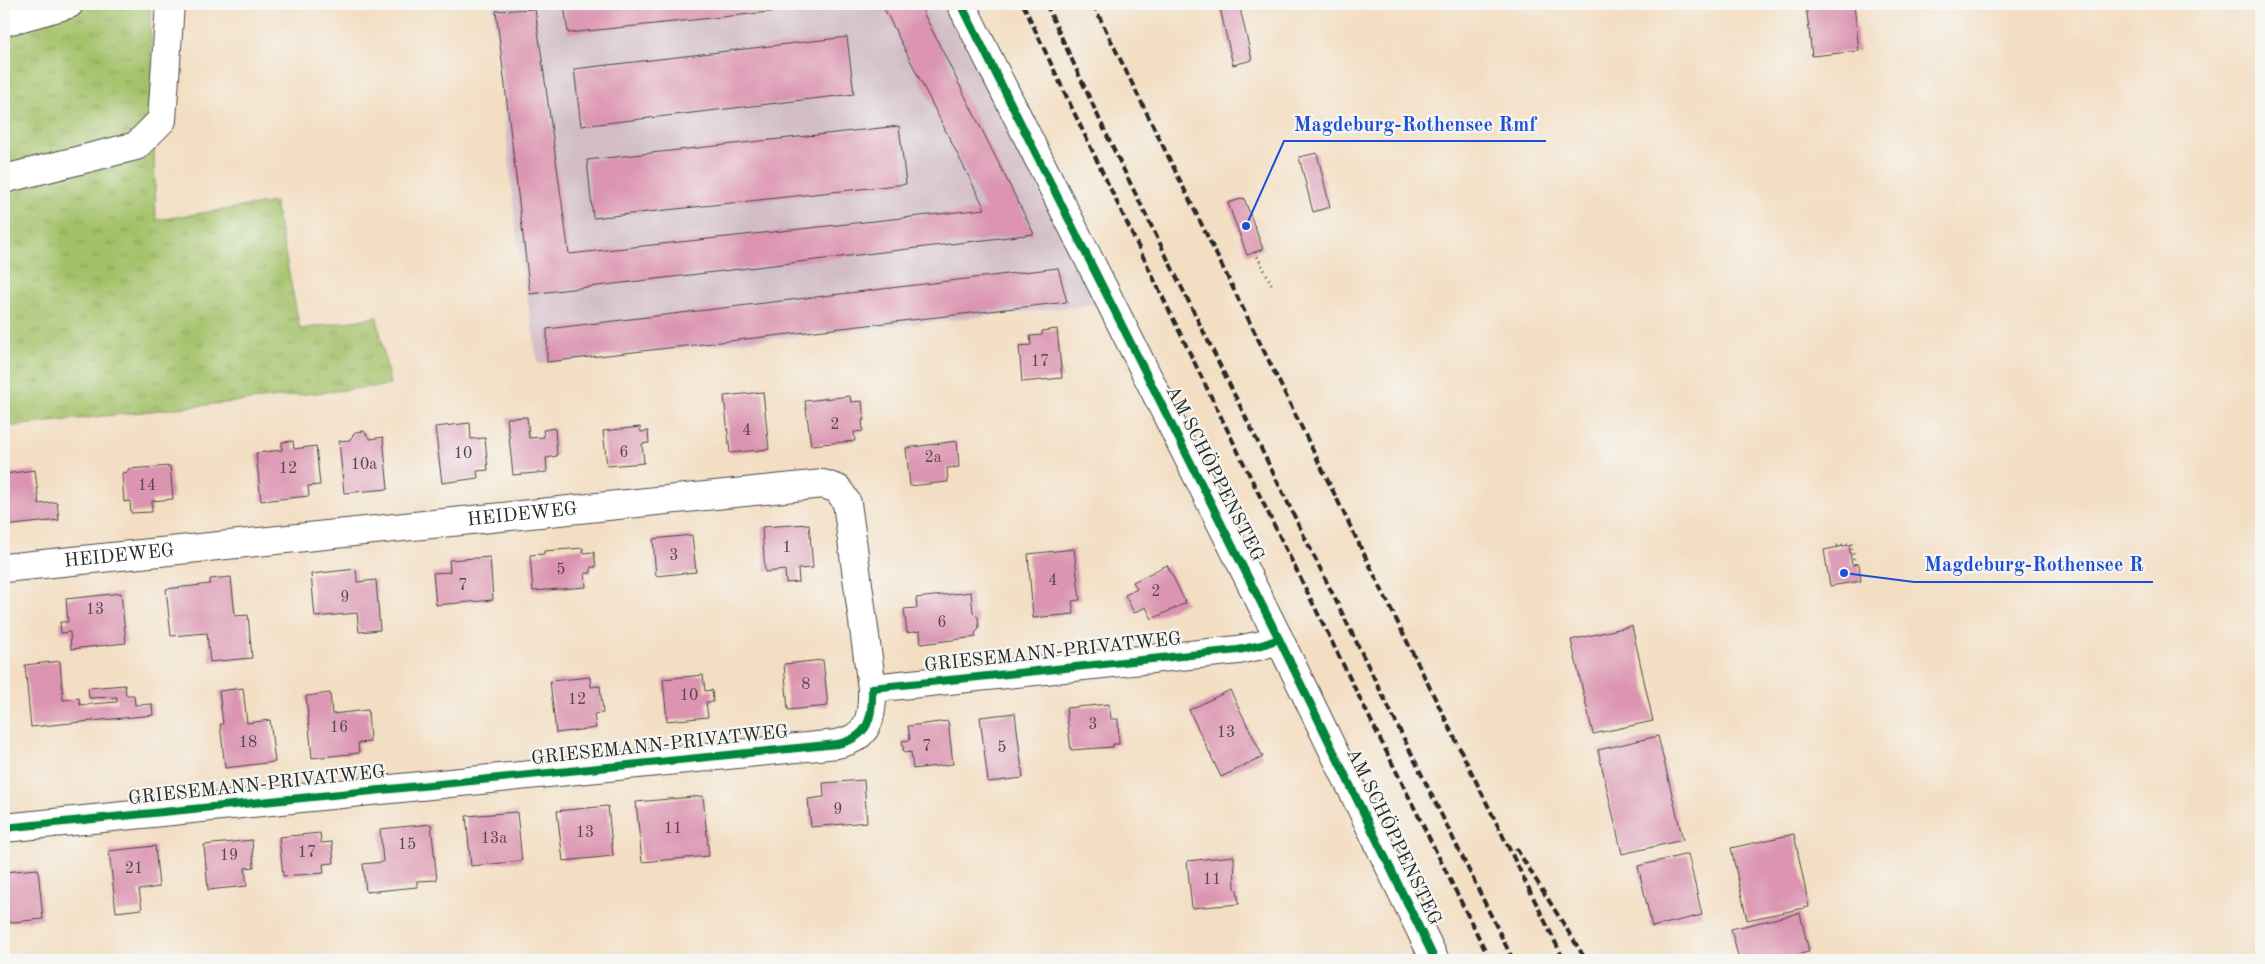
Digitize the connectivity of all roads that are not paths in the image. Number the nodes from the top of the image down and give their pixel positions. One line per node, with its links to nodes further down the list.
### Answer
1 (69, 4): 4 (street)
2 (170, 4): 5 (street)
3 (961, 4): 7 (street, AM SCHÖPPENSTEG)
4 (4, 22)
5 (4, 179)
6 (4, 568): 8 (street, HEIDEWEG)
7 (1279, 639): 8 (street, GRIESEMANN-PRIVATWEG); 10 (street, AM SCHÖPPENSTEG)
8 (872, 688): 9 (street, GRIESEMANN-PRIVATWEG)
9 (4, 828)
10 (1435, 960)

